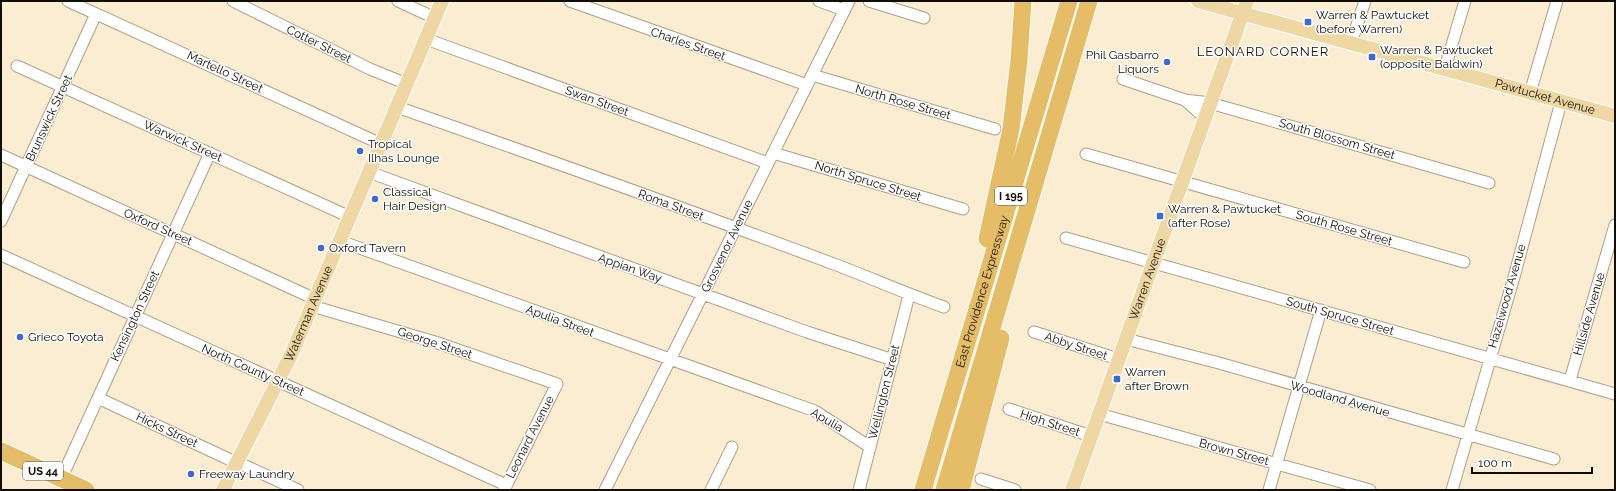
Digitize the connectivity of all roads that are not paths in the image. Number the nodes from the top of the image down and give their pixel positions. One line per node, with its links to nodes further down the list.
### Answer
1 (68, 1): 17 (street, Martello Street)
2 (233, 1): 27 (street, Cotter Street)
3 (398, 1): 19 (street)
4 (442, 1): 19 (main road, Waterman Avenue)
5 (570, 1): 28 (street, Charles Street)
6 (819, 1): 15 (street)
7 (869, 1): 20 (street)
8 (1069, 1): 76 (highway, East Providence Expressway / I 195)
9 (1089, 1): 35 (highway, East Providence Expressway / I 195)
10 (1198, 1): 18 (main road, Pawtucket Avenue)
11 (1247, 1): 18 (main road, Warren Avenue)
12 (1365, 1): 22 (street)
13 (1465, 1): 24 (street)
14 (1557, 1): 30 (street)
15 (846, 5): 25 (street, Grosvenor Avenue)
16 (1023, 6): 76 (highway)
17 (96, 14): 29 (street, Brunswick Street); 39 (street, Martello Street)
18 (1242, 14): 22 (main road, Pawtucket Avenue); 33 (main road, Warren Avenue)
19 (435, 18): 21 (main road, Waterman Avenue)
20 (924, 18)
21 (426, 39): 27 (main road, Waterman Avenue); 44 (street, Swan Street)
22 (1351, 43): 24 (main road, Pawtucket Avenue)
23 (17, 66): 29 (street, Warwick Street)
24 (1445, 68): 30 (main road, Pawtucket Avenue)
25 (812, 75): 28 (street, Grosvenor Avenue); 38 (street, North Rose Street)
26 (1123, 79): 31 (street, South Blossom Street)
27 (407, 84): 34 (main road, Waterman Avenue)
28 (807, 85): 41 (street, Grosvenor Avenue)
29 (63, 86): 40 (street, Warwick Street); 45 (street, Brunswick Street)
30 (1530, 93): 32 (main road, Pawtucket Avenue)
31 (1185, 100): 33 (street, South Blossom Street); 37 (street, South Blossom Street)
32 (1561, 102): 36 (main road, Pawtucket Avenue); 68 (street, Hazelwood Avenue)
33 (1210, 103): 37 (main road, Warren Avenue); 48 (street, South Blossom Street)
34 (397, 107): 39 (main road, Waterman Avenue); 53 (street, Roma Street)
35 (1055, 116): 100 (highway, East Providence Expressway / I 195); 101 (highway)
36 (1615, 116)
37 (1205, 118): 47 (main road, Warren Avenue)
38 (995, 129)
39 (381, 144): 46 (main road, Waterman Avenue)
40 (210, 153): 50 (street, Warwick Street); 54 (street, Kensington Street)
41 (773, 153): 44 (street, Grosvenor Avenue); 49 (street, North Spruce Street)
42 (1086, 154): 47 (street, South Rose Street)
43 (1, 155): 45 (street, Oxford Street)
44 (768, 163): 53 (street, Grosvenor Avenue)
45 (26, 167): 51 (street, Brunswick Street); 54 (street, Oxford Street)
46 (369, 172): 50 (main road, Waterman Avenue); 60 (street, Appian Way)
47 (1182, 182): 58 (street, South Rose Street); 59 (main road, Warren Avenue)
48 (1489, 183)
49 (963, 209)
50 (350, 217): 56 (main road, Waterman Avenue)
51 (1, 221)
52 (1615, 225): 72 (street, Hillside Avenue)
53 (735, 229): 60 (street, Grosvenor Avenue); 61 (street, Roma Street)
54 (173, 234): 62 (street, Oxford Street); 65 (street, Kensington Street)
55 (1066, 238): 59 (street, South Spruce Street)
56 (340, 241): 62 (main road, Waterman Avenue); 70 (street, Apulia Street)
57 (1, 255): 65 (street, North County Street)
58 (1464, 262)
59 (1153, 263): 64 (street, South Spruce Street); 67 (main road, Warren Avenue)
60 (703, 293): 70 (street, Grosvenor Avenue); 71 (street, Appian Way)
61 (908, 295): 63 (street, Roma Street); 71 (street, Wellington Street)
62 (314, 302): 73 (main road, Waterman Avenue); 74 (street, George Street)
63 (944, 307)
64 (1320, 310): 68 (street, South Spruce Street); 75 (street)
65 (135, 316): 73 (street, North County Street); 78 (street, Kensington Street)
66 (1034, 332): 69 (street, Abby Street)
67 (1126, 339): 69 (main road, Warren Avenue); 75 (street, Woodland Avenue)
68 (1489, 358): 72 (street, South Spruce Street); 83 (street, Hazelwood Avenue)
69 (1118, 359): 81 (main road, Warren Avenue)
70 (670, 360): 79 (street, Apulia Street); 96 (street, Grosvenor Avenue)
71 (893, 360): 85 (street, Wellington Street)
72 (1570, 380): 77 (street, South Spruce Street)
73 (278, 382): 88 (main road, Waterman Avenue); 92 (street, North County Street)
74 (556, 384): 92 (street, Leonard Avenue)
75 (1298, 387): 83 (street, Woodland Avenue); 89 (street)
76 (952, 392): 99 (highway, East Providence Expressway / I 195)
77 (1615, 394)
78 (98, 398): 88 (street, Hicks Street); 90 (street, Kensington Street)
79 (782, 399): 85 (street, Apulia)
80 (1009, 409): 82 (street, High Street)
81 (1099, 414): 82 (main road, Warren Avenue); 89 (street, Brown Street)
82 (1091, 436): 103 (main road, Warren Avenue)
83 (1468, 436): 87 (street, Woodland Avenue); 106 (street, Hazelwood Avenue)
84 (732, 447): 97 (street)
85 (870, 447): 98 (street, Wellington Street)
86 (1, 451): 90 (highway, US 44)
87 (1554, 460)
88 (237, 462): 94 (main road, Waterman Avenue); 95 (street, Hicks Street)
89 (1276, 463): 104 (street); 105 (street, Brown Street)
90 (61, 479): 93 (highway, US 44)
91 (981, 479): 102 (street)
92 (505, 489)
93 (86, 490)
94 (223, 490)
95 (298, 490)
96 (605, 490)
97 (711, 490)
98 (859, 490)
99 (923, 490)
100 (944, 490)
101 (961, 490)
102 (1015, 490)
103 (1072, 490)
104 (1269, 490)
105 (1370, 490)
106 (1452, 490)

